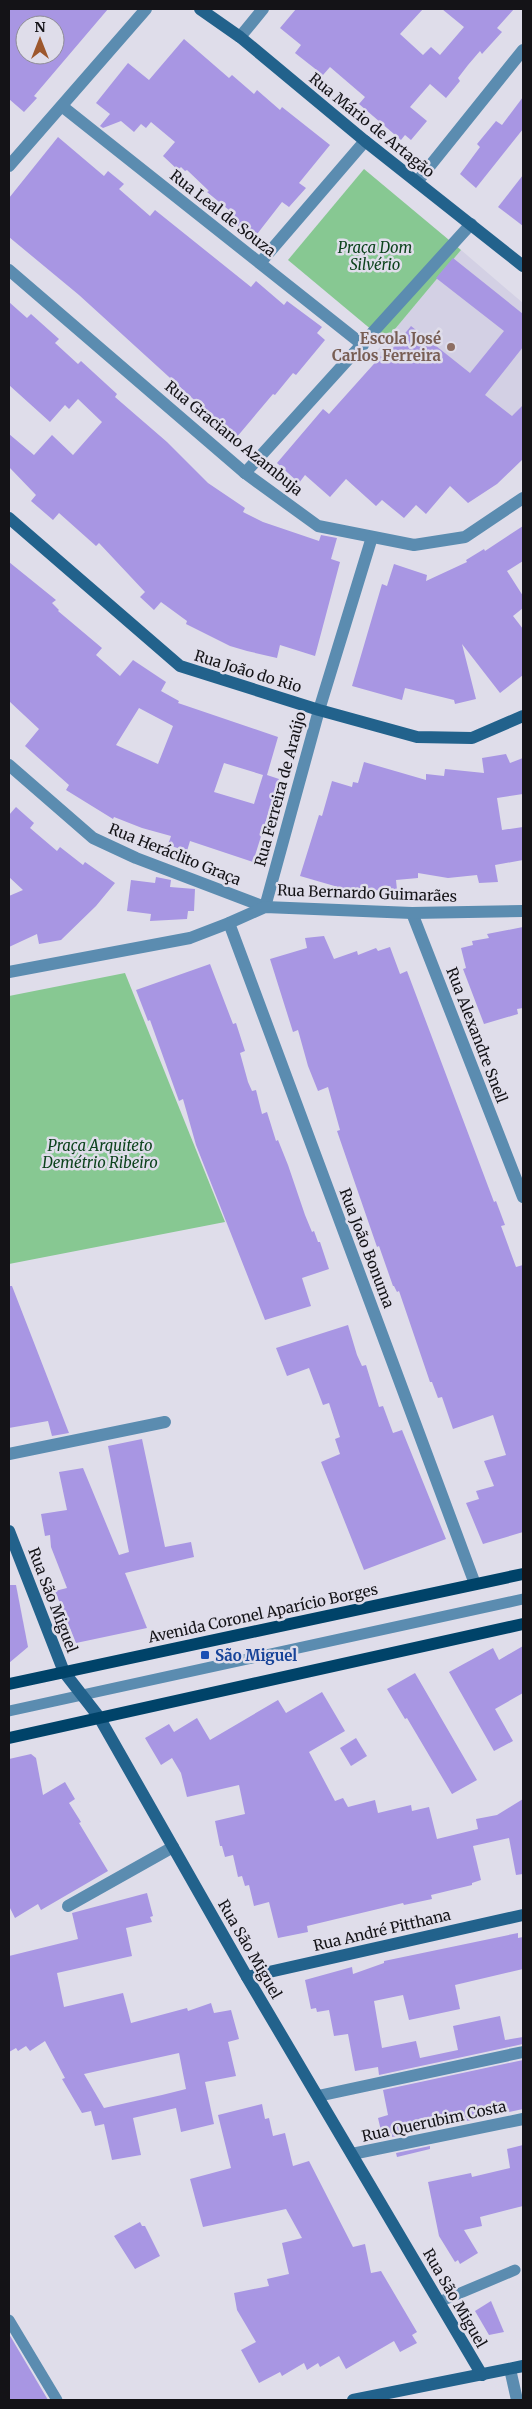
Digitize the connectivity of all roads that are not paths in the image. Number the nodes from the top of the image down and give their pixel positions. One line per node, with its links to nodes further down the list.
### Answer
1 (146, 9): 6 (street)
2 (200, 9): 4 (street, Rua Mário de Artagão)
3 (263, 9): 4 (street)
4 (240, 37): 7 (street, Rua Mário de Artagão)
5 (523, 50): 9 (street)
6 (63, 107): 8 (street); 11 (street, Rua Leal de Souza)
7 (365, 142): 9 (street, Rua Mário de Artagão); 11 (street)
8 (9, 166)
9 (417, 182): 10 (street, Rua Mário de Artagão)
10 (471, 224): 12 (street, Rua Mário de Artagão); 14 (street)
11 (260, 263): 14 (street, Rua Leal de Souza)
12 (523, 266)
13 (9, 270): 15 (street, Rua Graciano Azambuja)
14 (364, 345): 15 (street)
15 (245, 473): 18 (street, Rua Graciano Azambuja)
16 (523, 498): 18 (street, Rua Graciano Azambuja)
17 (9, 518): 19 (street, Rua João do Rio)
18 (372, 537): 19 (street, Rua Ferreira de Araújo)
19 (319, 710): 20 (street, Rua João do Rio); 22 (street, Rua Ferreira de Araújo)
20 (523, 716)
21 (9, 765): 22 (street, Rua Heráclito Graça)
22 (265, 907): 24 (street, Rua Bernardo Guimarães); 25 (street, Rua Bernardo Guimarães)
23 (523, 911): 24 (street, Rua Bernardo Guimarães)
24 (412, 913): 27 (street, Rua Alexandre Snell)
25 (229, 924): 26 (street, Rua Bernardo Guimarães); 32 (street, Rua João Bonuma)
26 (9, 972)
27 (523, 1197)
28 (165, 1422): 29 (street)
29 (9, 1454)
30 (9, 1531): 35 (street, Rua São Miguel)
31 (523, 1574): 32 (main road, Avenida Coronel Aparício Borges)
32 (475, 1584): 35 (main road, Avenida Coronel Aparício Borges)
33 (523, 1599): 37 (lane)
34 (523, 1624): 39 (main road)
35 (64, 1672): 36 (main road, Avenida Coronel Aparício Borges); 37 (street, Rua São Miguel)
36 (9, 1684)
37 (82, 1694): 38 (lane); 39 (street, Rua São Miguel)
38 (9, 1711)
39 (99, 1718): 40 (main road); 41 (street, Rua São Miguel)
40 (9, 1738)
41 (173, 1847): 42 (street); 44 (street, Rua São Miguel)
42 (68, 1906)
43 (523, 1915): 44 (street, Rua André Pitthana)
44 (247, 1977): 46 (street, Rua São Miguel)
45 (523, 2052): 46 (street)
46 (318, 2096): 48 (street, Rua São Miguel)
47 (523, 2119): 48 (street, Rua Querubim Costa)
48 (352, 2154): 50 (street, Rua São Miguel)
49 (515, 2270): 50 (lane)
50 (439, 2302): 54 (street, Rua São Miguel)
51 (9, 2320): 55 (lane)
52 (523, 2366): 53 (street)
53 (510, 2369): 54 (street); 57 (street)
54 (482, 2375): 56 (street)
55 (57, 2400)
56 (353, 2400)
57 (517, 2400)

